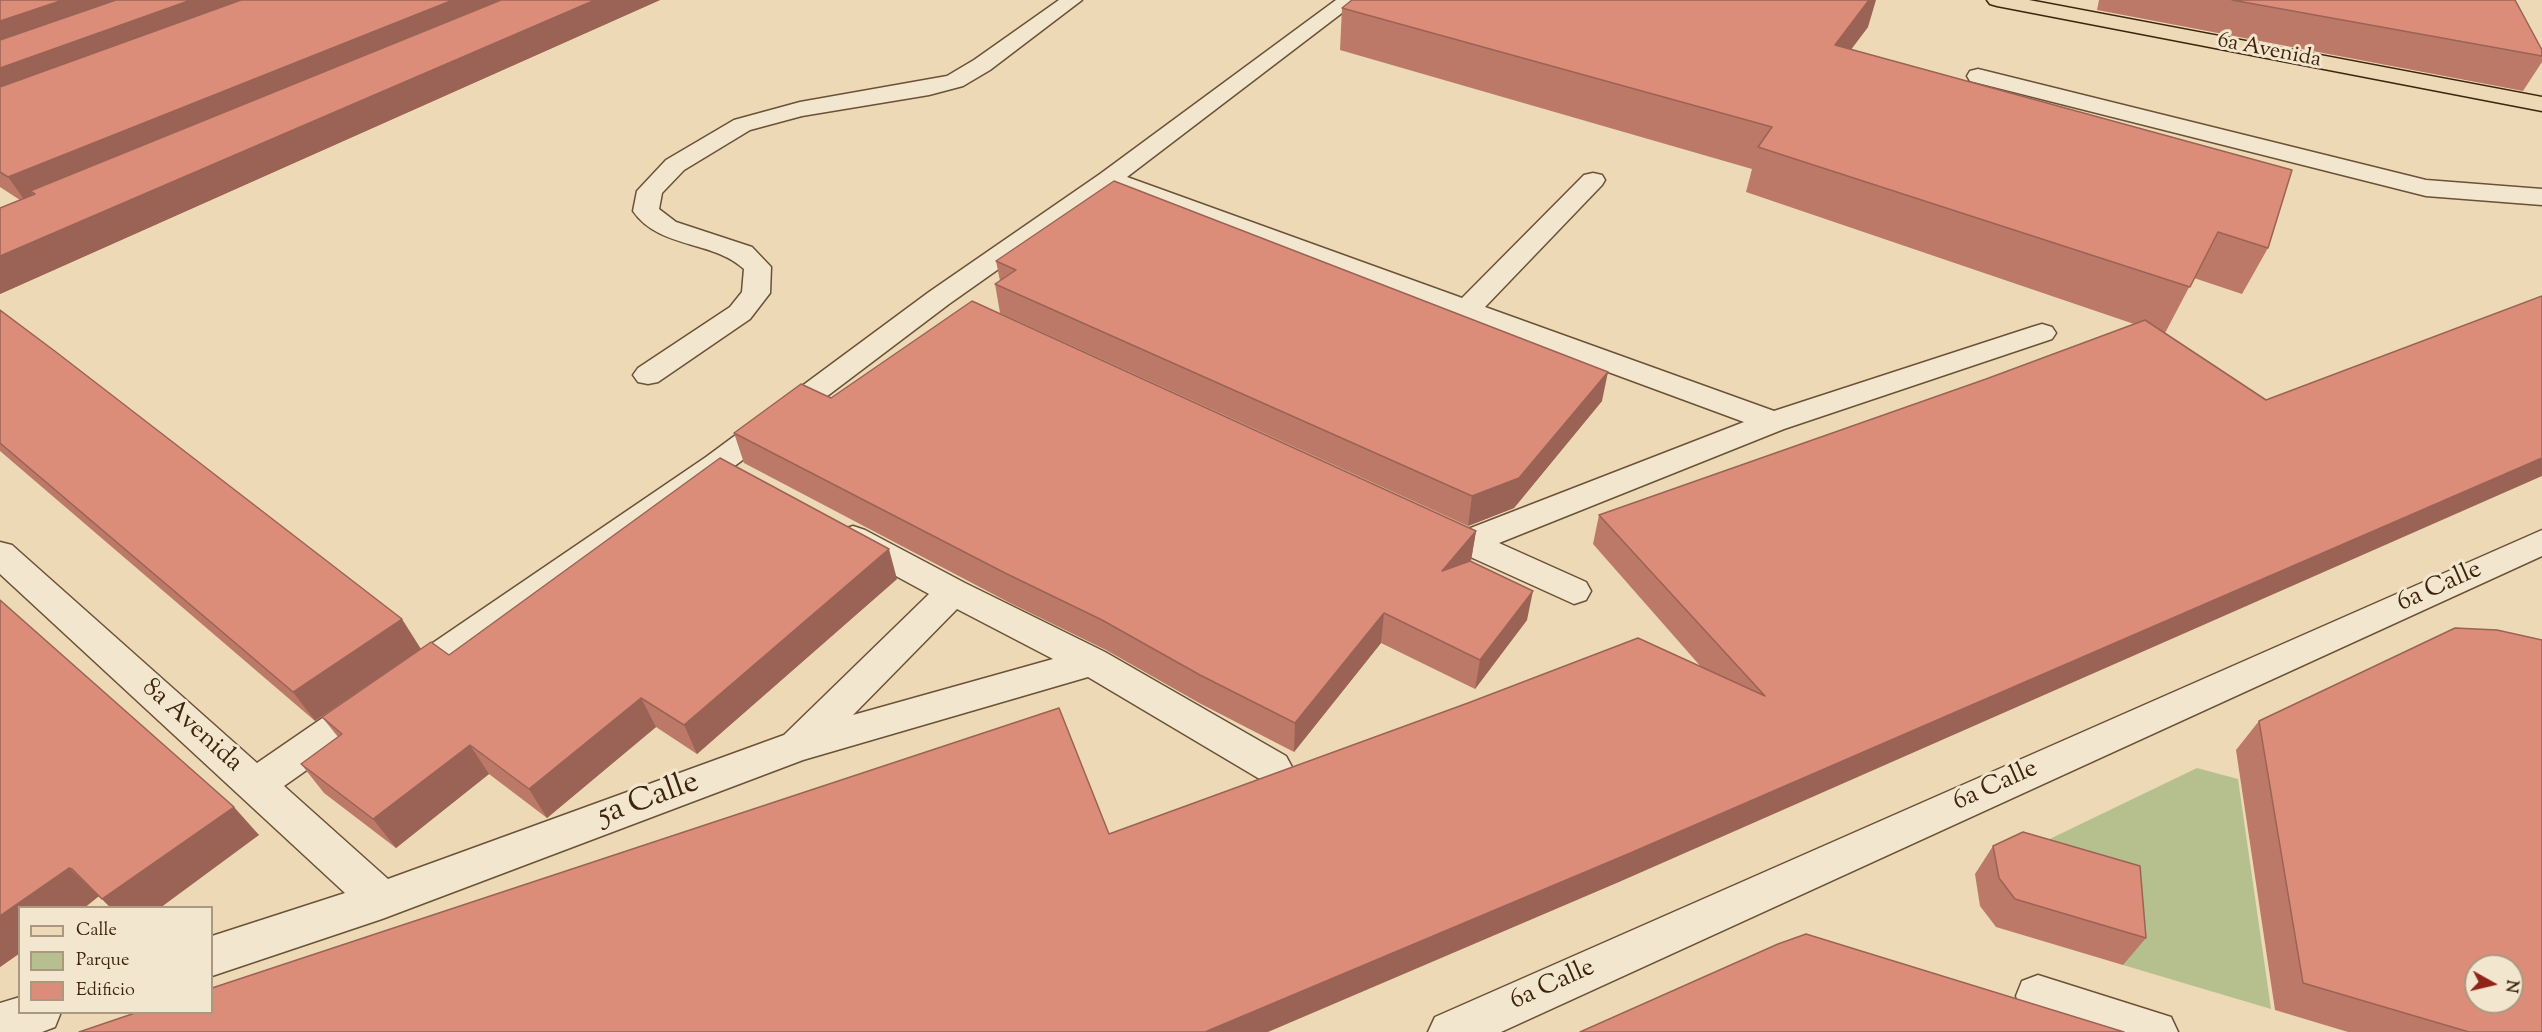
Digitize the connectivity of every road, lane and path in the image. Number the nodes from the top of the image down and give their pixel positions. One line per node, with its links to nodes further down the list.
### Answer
1 (1072, 0): 13 (street)
2 (1349, 0): 6 (street)
3 (1997, 0): 5 (main road, 6a Avenida)
4 (1978, 76): 8 (street)
5 (2542, 104)
6 (1109, 179): 9 (street); 10 (street)
7 (1593, 180): 10 (street)
8 (2542, 197)
9 (939, 298): 11 (street); 15 (street)
10 (1466, 310): 14 (street)
11 (972, 313)
12 (2042, 333): 14 (street)
13 (648, 375)
14 (1773, 422): 19 (street)
15 (717, 464): 16 (street); 27 (street)
16 (747, 481)
17 (1413, 517): 19 (street)
18 (830, 525): 23 (street)
19 (1467, 542): 22 (street)
20 (2542, 542): 33 (street, 6a Calle)
21 (0, 554): 27 (street, 8a Avenida)
22 (1574, 591)
23 (953, 592): 24 (street); 25 (street)
24 (1092, 662): 25 (street, 5a Calle); 26 (street)
25 (797, 746): 28 (street, 5a Calle)
26 (1272, 767)
27 (255, 785): 28 (street, 8a Avenida)
28 (382, 900): 29 (street, 5a Calle)
29 (213, 956)
30 (2038, 996): 34 (street)
31 (33, 1014): 32 (street)
32 (0, 1025)
33 (1451, 1032)
34 (2155, 1032)

